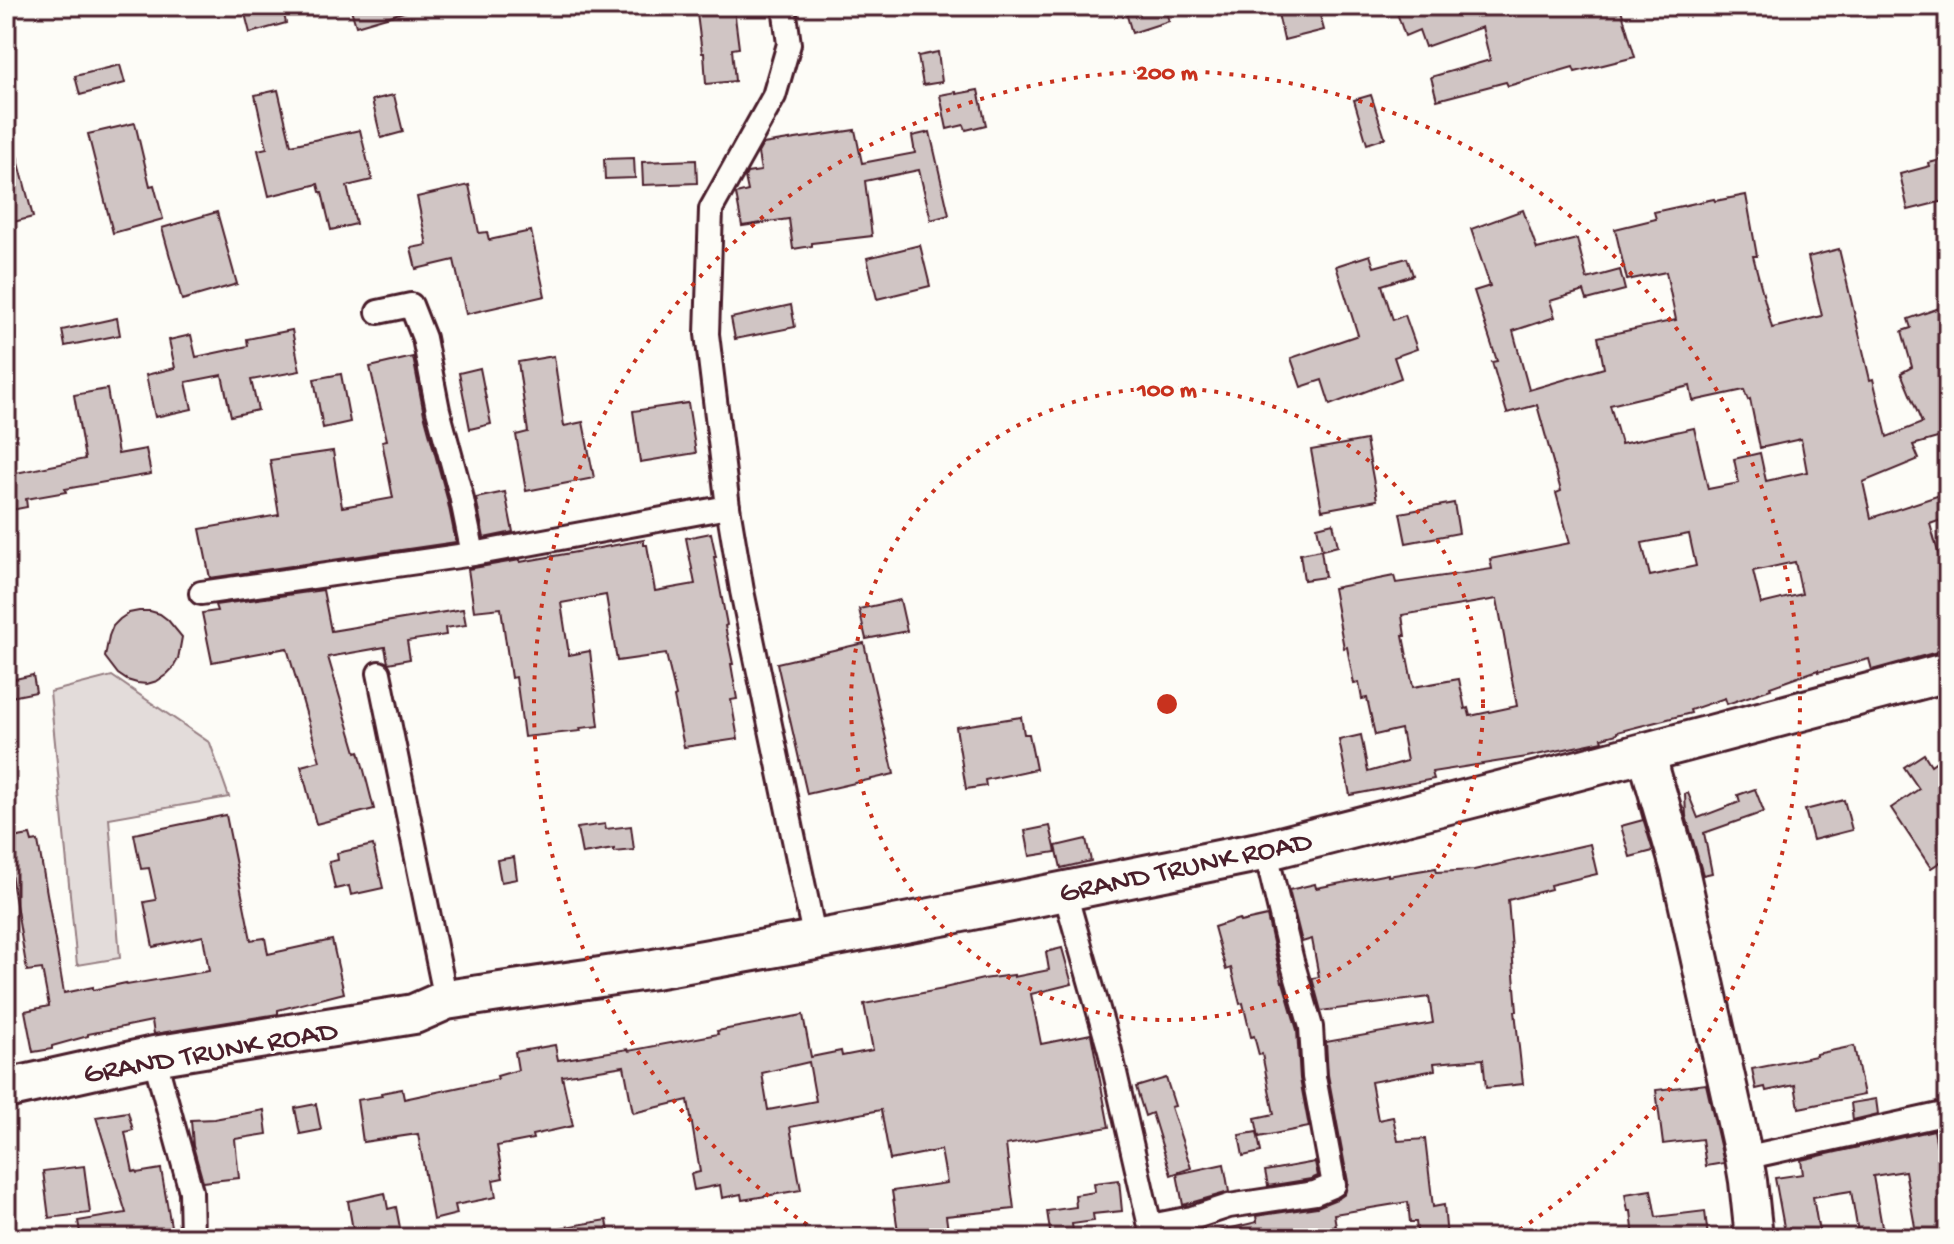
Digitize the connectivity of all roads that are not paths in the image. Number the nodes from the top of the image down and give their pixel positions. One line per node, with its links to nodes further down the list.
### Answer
1 (784, 6): 3 (street)
2 (378, 312): 4 (street)
3 (728, 507): 4 (street); 12 (street)
4 (473, 554): 5 (street)
5 (201, 593)
6 (1948, 672): 9 (highway, GRAND TRUNK ROAD)
7 (379, 673): 13 (street)
8 (1948, 698): 9 (highway, GRAND TRUNK ROAD)
9 (1650, 762): 10 (highway, GRAND TRUNK ROAD); 12 (highway, GRAND TRUNK ROAD); 17 (main road)
10 (1269, 865): 11 (highway, GRAND TRUNK ROAD); 18 (street)
11 (1069, 907): 13 (highway, GRAND TRUNK ROAD); 18 (street)
12 (815, 940): 13 (highway, GRAND TRUNK ROAD)
13 (430, 1007): 14 (highway, GRAND TRUNK ROAD)
14 (154, 1056): 15 (highway, GRAND TRUNK ROAD); 19 (street)
15 (6, 1089)
16 (1948, 1113): 17 (street)
17 (1744, 1158): 20 (main road)
18 (1150, 1232)
19 (192, 1238)
20 (1754, 1238)

